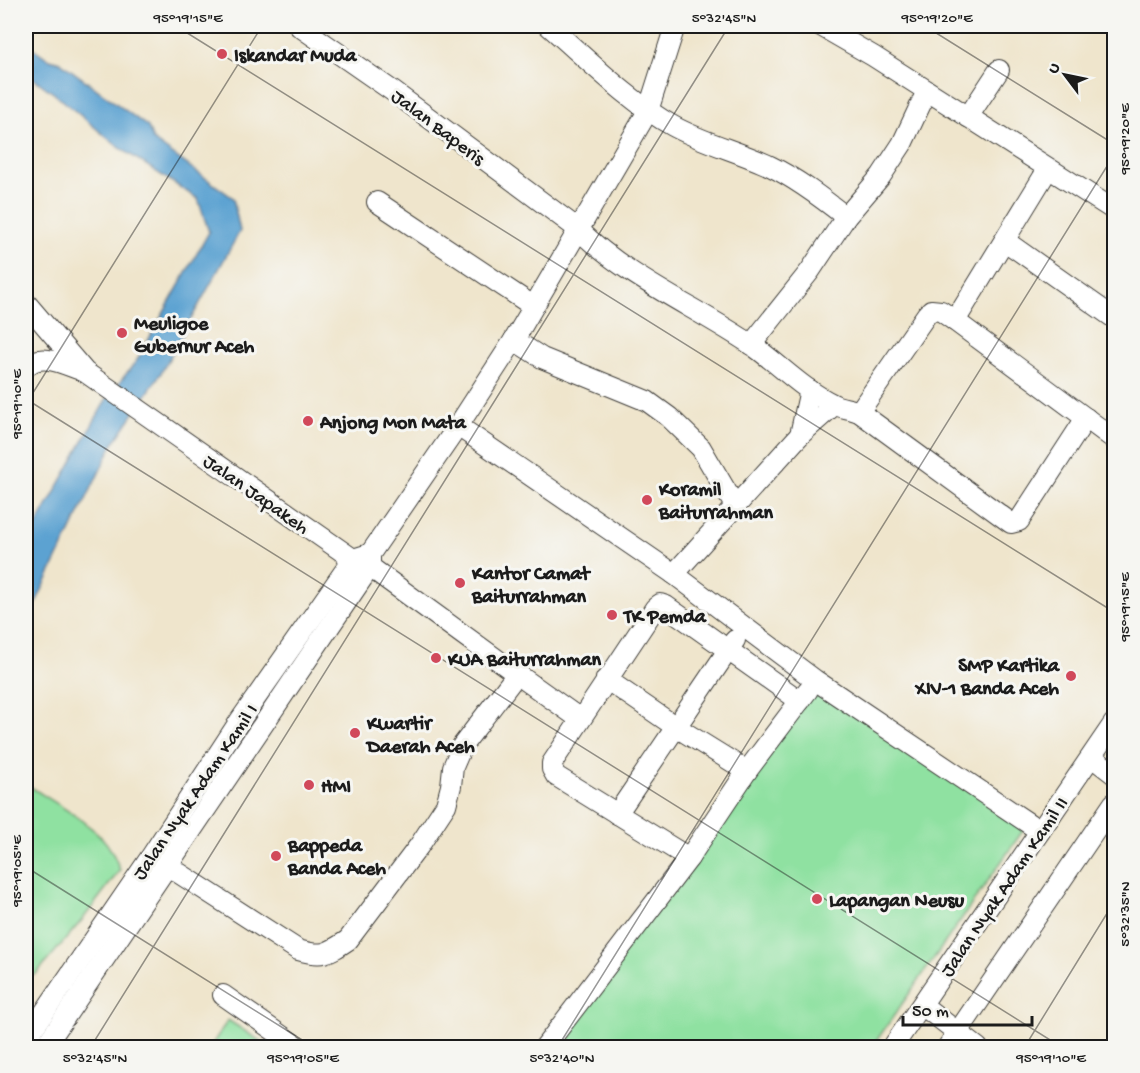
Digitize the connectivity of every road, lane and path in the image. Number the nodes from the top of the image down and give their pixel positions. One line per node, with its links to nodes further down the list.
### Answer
1 (299, 26): 13 (street, Jalan Baperis)
2 (549, 26): 7 (street)
3 (675, 26): 7 (street, Jalan Nyak Adam Kamil I)
4 (821, 26): 6 (street)
5 (999, 70): 8 (street)
6 (927, 91): 8 (street); 12 (street)
7 (648, 111): 12 (street); 13 (street, Jalan Nyak Adam Kamil I)
8 (968, 117): 9 (street)
9 (1048, 169): 11 (street); 14 (street)
10 (377, 202): 16 (street)
11 (1114, 210)
12 (846, 217): 20 (street)
13 (578, 229): 16 (street, Jalan Nyak Adam Kamil I); 20 (street, Jalan Baperis)
14 (1005, 241): 17 (street); 18 (street)
15 (26, 303): 22 (street)
16 (533, 306): 19 (street, Jalan Nyak Adam Kamil I)
17 (1114, 318)
18 (955, 321): 25 (street); 26 (street)
19 (514, 340): 27 (street, Jalan Nyak Adam Kamil I); 30 (street)
20 (752, 345): 23 (street, Jalan Baperis)
21 (26, 368): 22 (street)
22 (85, 372): 31 (street, Jalan Japakeh)
23 (810, 390): 24 (street, Jalan Baperis); 28 (street)
24 (834, 405): 25 (street, Jalan Baperis); 28 (street)
25 (859, 412): 26 (street)
26 (1086, 418): 29 (street)
27 (458, 426): 31 (street, Jalan Nyak Adam Kamil I); 32 (street)
28 (800, 435): 30 (street)
29 (1114, 439)
30 (735, 506): 32 (street)
31 (364, 560): 35 (street, Jalan Japakeh); 49 (street, Jalan Nyak Adam Kamil I); 52 (street, Jalan Nyak Adam Kamil I)
32 (674, 574): 33 (street)
33 (744, 627): 34 (street); 37 (street)
34 (729, 649): 36 (street); 38 (street); 41 (street)
35 (517, 674): 39 (street, Jalan Japakeh); 49 (street)
36 (606, 679): 39 (street); 41 (street)
37 (815, 680): 38 (street); 47 (street)
38 (800, 701): 43 (street)
39 (580, 719): 46 (street)
40 (1114, 723): 42 (street, Jalan Nyak Adam Kamil II)
41 (676, 727): 43 (street); 46 (street)
42 (1092, 757): 44 (street); 47 (street, Jalan Nyak Adam Kamil II)
43 (747, 771): 48 (street)
44 (1114, 774)
45 (1114, 804): 53 (street)
46 (617, 814): 48 (street)
47 (1040, 831): 51 (street, Jalan Nyak Adam Kamil II)
48 (689, 858): 56 (street)
49 (168, 866): 54 (street, Jalan Nyak Adam Kamil I)
50 (223, 995): 55 (street)
51 (922, 1005): 53 (street); 57 (street, Jalan Nyak Adam Kamil II)
52 (26, 1039)
53 (953, 1040): 58 (street)
54 (44, 1047)
55 (299, 1047)
56 (544, 1047)
57 (892, 1047)
58 (978, 1047)

